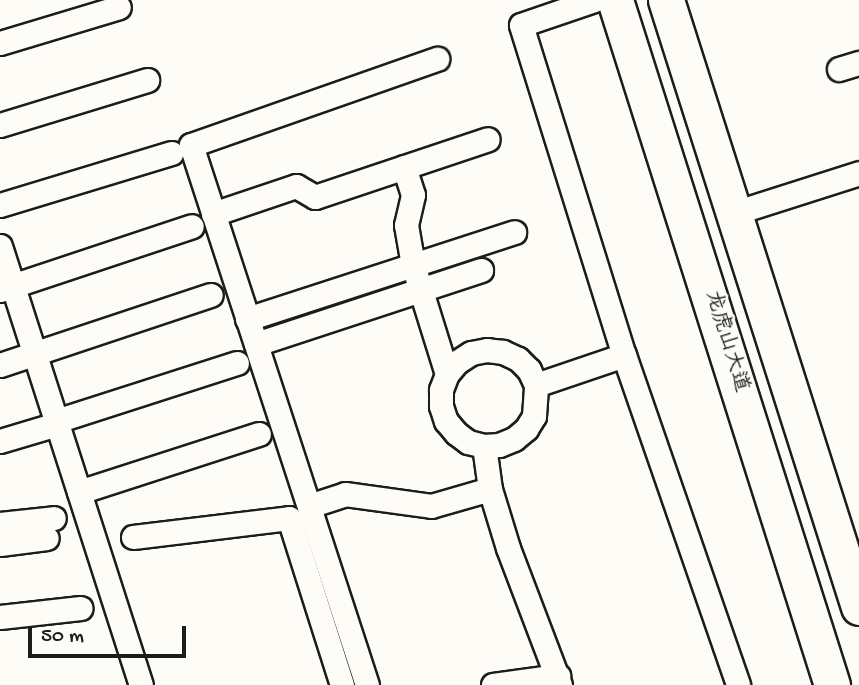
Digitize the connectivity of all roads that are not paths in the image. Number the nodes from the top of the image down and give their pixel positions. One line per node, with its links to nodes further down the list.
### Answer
1 (594, 0): 27 (street)
2 (615, 0): 51 (main road, 龙虎山大道)
3 (666, 0): 14 (main road)
4 (119, 7): 5 (street)
5 (0, 43)
6 (437, 59): 15 (street)
7 (147, 80): 8 (street)
8 (0, 125)
9 (488, 139): 11 (street)
10 (171, 153): 13 (street)
11 (404, 167): 15 (street); 19 (street)
12 (859, 173): 14 (street)
13 (0, 205)
14 (734, 213): 42 (main road)
15 (213, 214): 24 (street)
16 (192, 226): 21 (street)
17 (514, 232): 19 (street)
18 (0, 246): 21 (street)
19 (413, 265): 22 (street); 24 (street)
20 (481, 270): 22 (street)
21 (6, 288): 26 (street)
22 (420, 290): 25 (street); 30 (street)
23 (211, 295): 26 (street)
24 (247, 319): 25 (street)
25 (256, 344): 38 (street)
26 (35, 354): 29 (street); 32 (street)
27 (624, 355): 31 (street); 50 (street)
28 (237, 363): 32 (street)
29 (0, 365)
30 (446, 374): 31 (street); 35 (street)
31 (536, 385): 35 (street)
32 (57, 422): 34 (street); 37 (street)
33 (259, 434): 37 (street)
34 (0, 441)
35 (484, 446): 36 (street)
36 (490, 489): 38 (street); 45 (street)
37 (79, 492): 46 (street)
38 (309, 506): 48 (street)
39 (0, 524): 41 (street)
40 (133, 537): 47 (street)
41 (0, 544)
42 (859, 607)
43 (80, 608): 44 (street)
44 (0, 617)
45 (559, 680): 49 (street)
46 (141, 685)
47 (342, 685)
48 (367, 685)
49 (494, 685)
50 (738, 685)
51 (832, 685)

